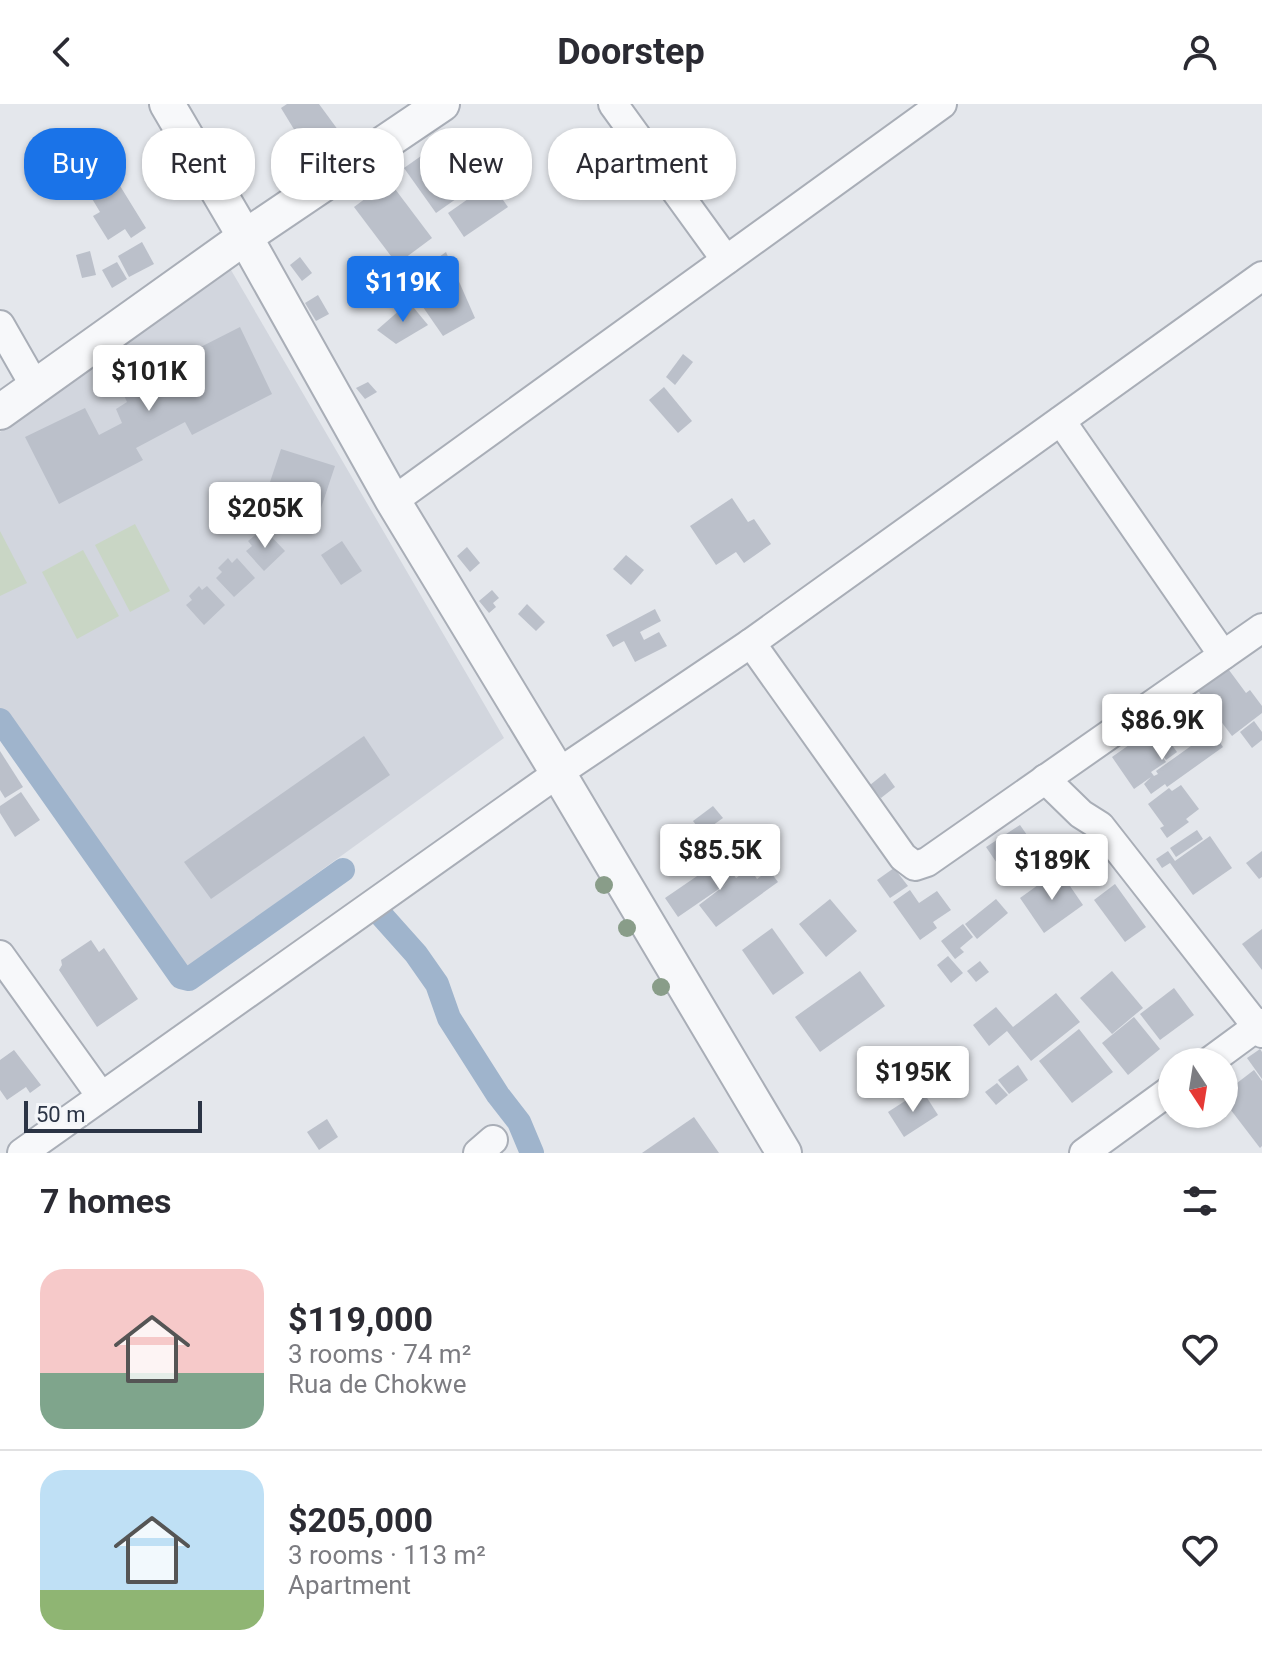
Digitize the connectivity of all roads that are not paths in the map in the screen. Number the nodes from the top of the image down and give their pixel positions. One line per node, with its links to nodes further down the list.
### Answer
1 (167, 104): 5 (street)
2 (442, 104): 5 (street)
3 (613, 104): 6 (street)
4 (942, 104): 6 (street)
5 (245, 237): 9 (street); 12 (street)
6 (726, 260): 12 (street)
7 (1262, 276): 11 (street)
8 (0, 325): 9 (street)
9 (36, 388): 10 (street)
10 (0, 412)
11 (1061, 421): 14 (street); 15 (street)
12 (393, 501): 16 (street)
13 (1262, 628): 15 (street)
14 (751, 643): 16 (street); 17 (street)
15 (1223, 655): 17 (street)
16 (558, 773): 21 (street); 25 (street)
17 (1045, 779): 19 (street)
18 (0, 955): 21 (street)
19 (1260, 1028): 20 (street)
20 (1230, 1048)
21 (101, 1096): 23 (street)
22 (1158, 1099): 26 (street)
23 (52, 1144): 24 (street)
24 (22, 1153)
25 (784, 1153)
26 (1084, 1153)

